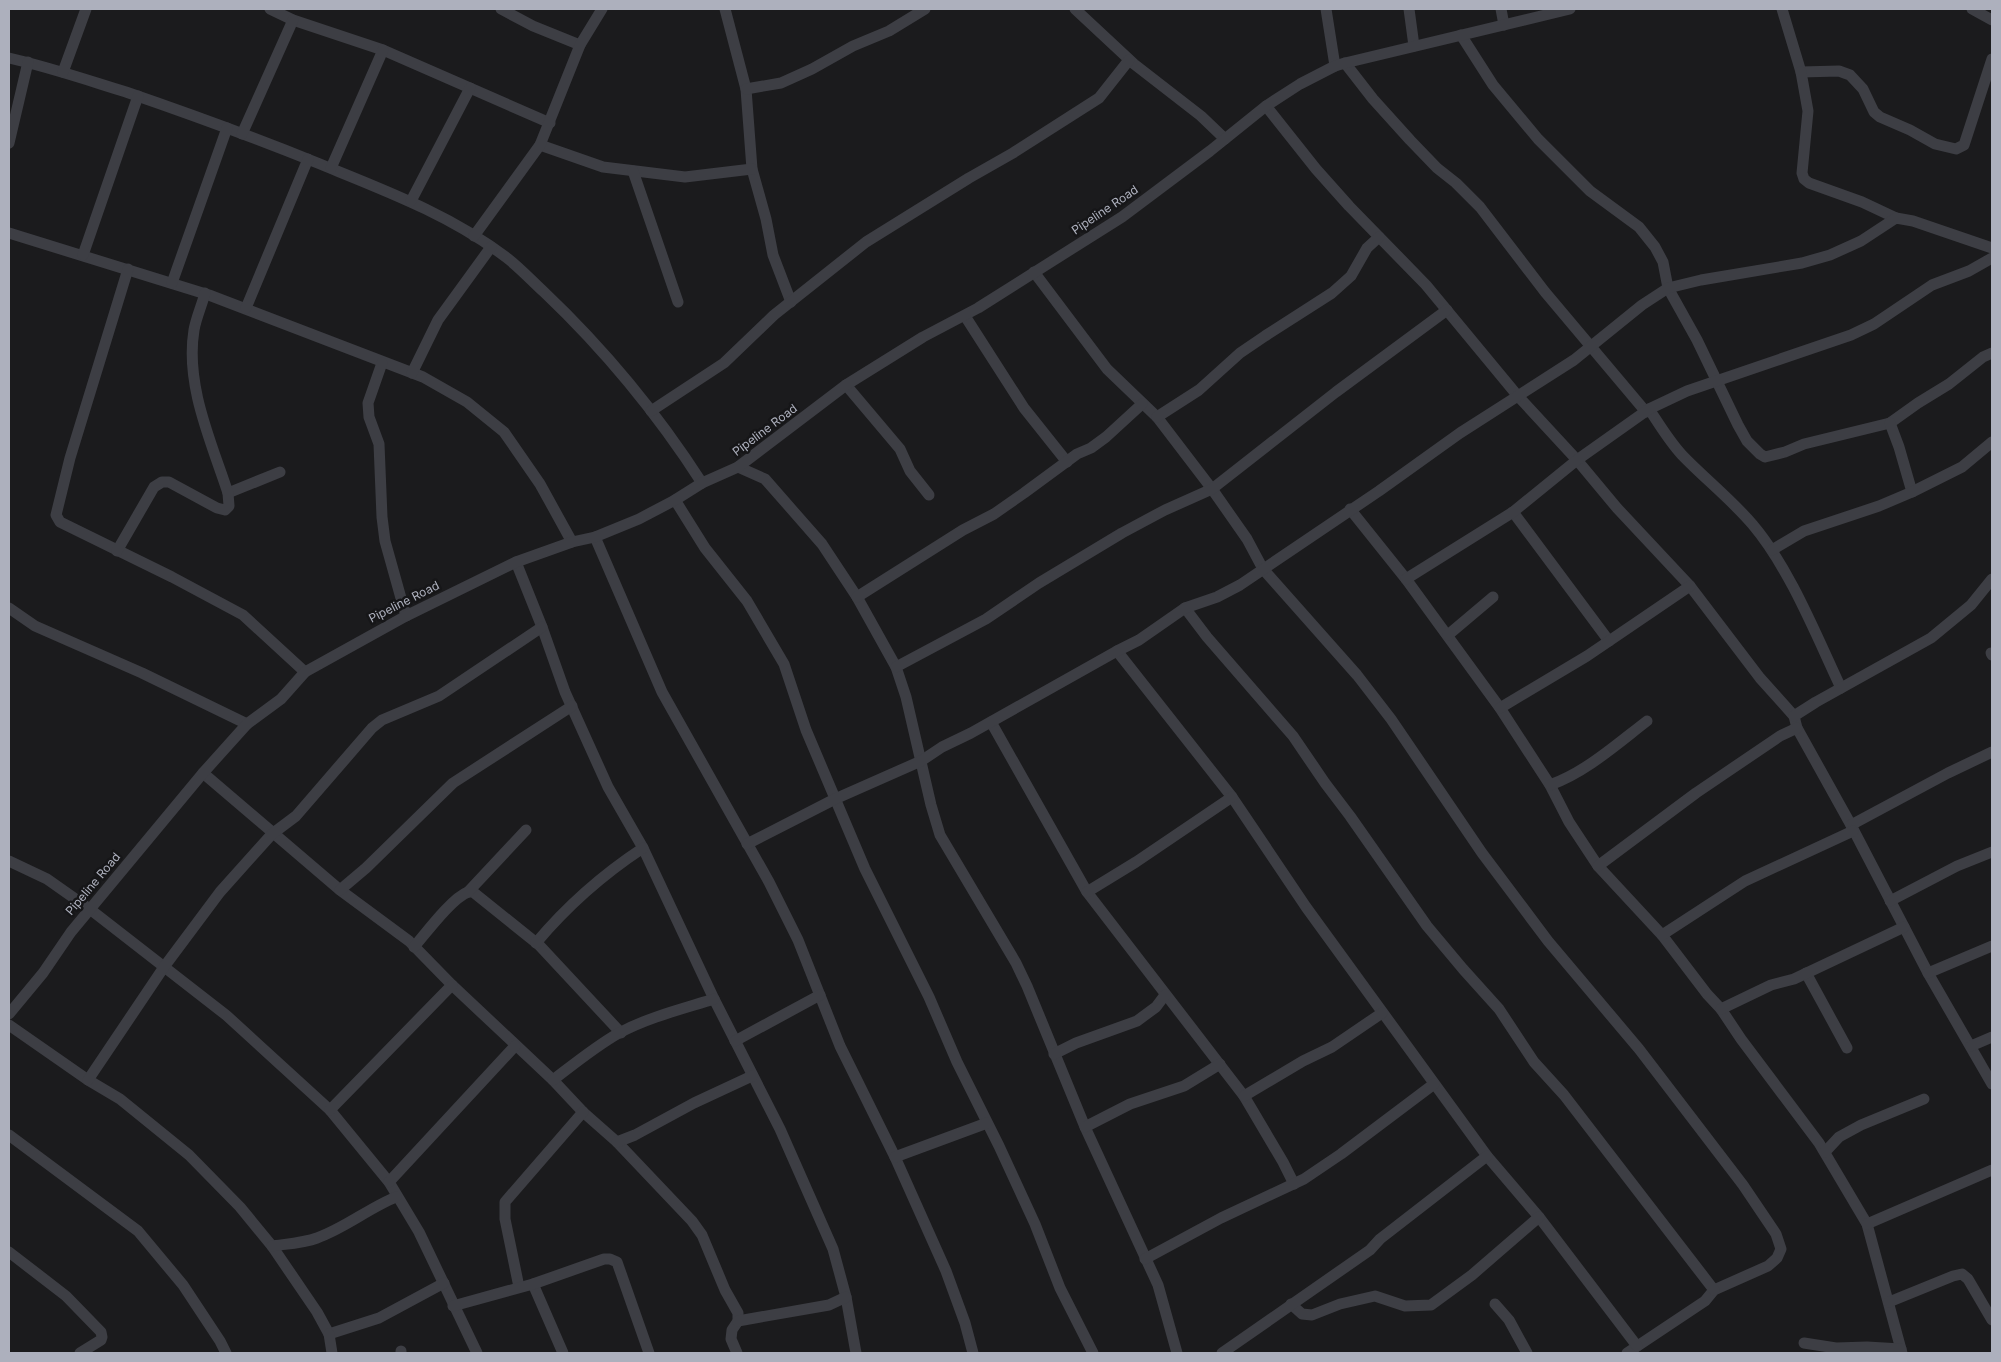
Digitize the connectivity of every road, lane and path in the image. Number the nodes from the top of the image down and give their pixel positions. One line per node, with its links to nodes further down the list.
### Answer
1 (86, 9): 26 (street)
2 (270, 9): 14 (street)
3 (501, 9): 18 (street)
4 (602, 9): 18 (street)
5 (725, 9): 29 (street)
6 (925, 9): 29 (street)
7 (1075, 9): 23 (street)
8 (1326, 9): 25 (street)
9 (1409, 9): 19 (street)
10 (1502, 9): 16 (street)
11 (1570, 9): 16 (street, Pipeline Road)
12 (1782, 9): 27 (street)
13 (1972, 9): 15 (street)
14 (292, 20): 20 (street); 34 (street)
15 (1992, 20)
16 (1504, 25): 17 (street, Pipeline Road)
17 (1461, 35): 19 (street, Pipeline Road); 54 (street)
18 (580, 45): 32 (street)
19 (1414, 46): 25 (street, Pipeline Road)
20 (383, 50): 28 (street); 39 (street)
21 (9, 58): 24 (street)
22 (1992, 58): 27 (street)
23 (1130, 60): 35 (street); 57 (street)
24 (28, 62): 26 (street); 36 (street)
25 (1340, 64): 31 (street, Pipeline Road); 61 (street)
26 (63, 72): 30 (street)
27 (1801, 72): 43 (street)
28 (470, 88): 32 (street); 42 (street)
29 (746, 89): 40 (street)
30 (138, 96): 33 (street); 49 (street)
31 (1266, 106): 35 (street, Pipeline Road); 46 (street)
32 (550, 123): 37 (street)
33 (227, 128): 34 (street); 53 (street)
34 (242, 134): 38 (street)
35 (1225, 139): 52 (street, Pipeline Road)
36 (9, 143)
37 (540, 146): 41 (street); 45 (street)
38 (308, 159): 39 (street); 58 (street)
39 (331, 168): 42 (street)
40 (752, 169): 41 (street); 57 (street)
41 (633, 171): 56 (street)
42 (411, 201): 45 (street)
43 (1896, 218): 48 (street); 54 (street)
44 (9, 233): 49 (street)
45 (474, 236): 47 (street)
46 (1379, 237): 59 (street); 71 (street)
47 (491, 247): 64 (street); 69 (street)
48 (1992, 248)
49 (82, 256): 51 (street)
50 (1992, 258): 65 (street)
51 (128, 269): 53 (street); 89 (street)
52 (1034, 272): 60 (street, Pipeline Road); 68 (street)
53 (172, 283): 55 (street)
54 (1668, 288): 61 (street); 65 (street)
55 (205, 293): 58 (street); 81 (street)
56 (678, 302)
57 (791, 302): 69 (street)
58 (246, 308): 63 (street)
59 (1447, 310): 67 (street); 79 (street)
60 (964, 316): 66 (street, Pipeline Road); 75 (street)
61 (1590, 347): 67 (street); 70 (street)
62 (1992, 353): 72 (street)
63 (382, 362): 64 (street); 99 (street)
64 (412, 373): 87 (street)
65 (1717, 381): 70 (street); 72 (street)
66 (846, 385): 76 (street, Pipeline Road); 82 (street)
67 (1517, 395): 74 (street); 84 (street)
68 (1142, 404): 71 (street); 75 (street)
69 (651, 410): 78 (street)
70 (1647, 410): 74 (street); 88 (street)
71 (1157, 417): 79 (street)
72 (1890, 423): 80 (street)
73 (1992, 442): 80 (street)
74 (1577, 460): 85 (street); 94 (street)
75 (1067, 462): 95 (street)
76 (738, 467): 78 (street, Pipeline Road); 95 (street)
77 (280, 472): 81 (street)
78 (702, 483): 83 (street, Pipeline Road)
79 (1212, 489): 91 (street); 104 (street)
80 (1912, 492): 88 (street)
81 (228, 493): 89 (street)
82 (929, 495)
83 (675, 500): 86 (street, Pipeline Road); 119 (street)
84 (1350, 509): 91 (street); 92 (street)
85 (1513, 512): 92 (street); 102 (street)
86 (596, 537): 87 (street, Pipeline Road); 123 (street)
87 (572, 542): 90 (street, Pipeline Road)
88 (1772, 550): 106 (street)
89 (117, 551): 105 (street)
90 (516, 562): 99 (street, Pipeline Road); 100 (street)
91 (1263, 569): 98 (street); 185 (street)
92 (1406, 579): 101 (street)
93 (1992, 579): 106 (street)
94 (1690, 586): 102 (street); 109 (street)
95 (857, 597): 104 (street)
96 (1493, 598): 101 (street)
97 (9, 608): 112 (street)
98 (1185, 608): 103 (street); 185 (street)
99 (406, 616): 105 (street, Pipeline Road)
100 (542, 627): 107 (street); 122 (street)
101 (1448, 635): 108 (street)
102 (1609, 641): 108 (street)
103 (1116, 651): 110 (street); 118 (street)
104 (896, 667): 115 (street)
105 (306, 672): 112 (street, Pipeline Road)
106 (1841, 688): 109 (street)
107 (572, 706): 124 (street); 128 (street)
108 (1500, 708): 117 (street)
109 (1794, 716): 113 (street)
110 (991, 722): 115 (street); 130 (street)
111 (1647, 722): 117 (street)
112 (247, 724): 116 (street, Pipeline Road)
113 (1797, 728): 120 (street); 127 (street)
114 (1992, 752): 120 (street)
115 (921, 761): 119 (street); 155 (street)
116 (203, 773): 122 (street); 132 (street, Pipeline Road)
117 (1550, 785): 127 (street)
118 (1232, 797): 130 (street); 146 (street)
119 (835, 799): 123 (street); 166 (street)
120 (1852, 828): 131 (street); 134 (street)
121 (526, 830): 129 (street)
122 (272, 834): 128 (street); 138 (street)
123 (747, 844): 142 (street)
124 (643, 848): 135 (street); 144 (street)
125 (1992, 852): 131 (street)
126 (9, 861): 132 (street)
127 (1598, 866): 134 (street)
128 (340, 890): 137 (street)
129 (468, 892): 135 (street); 137 (street)
130 (1088, 892): 143 (street)
131 (1890, 901): 133 (street)
132 (91, 910): 138 (street); 147 (street, Pipeline Road)
133 (1904, 927): 139 (street); 140 (street)
134 (1662, 935): 145 (street)
135 (536, 943): 149 (street)
136 (1992, 946): 140 (street)
137 (414, 947): 141 (street)
138 (164, 967): 158 (street); 164 (street)
139 (1806, 973): 145 (street); 154 (street)
140 (1928, 973): 153 (street)
141 (452, 986): 152 (street); 164 (street)
142 (820, 995): 151 (street); 172 (street)
143 (1165, 995): 155 (street); 156 (street)
144 (714, 999): 149 (street); 151 (street)
145 (1721, 1009): 170 (street)
146 (1382, 1013): 160 (street); 162 (street)
147 (9, 1014)
148 (9, 1025): 158 (street)
149 (621, 1032): 159 (street)
150 (1992, 1037): 153 (street)
151 (735, 1041): 157 (street)
152 (515, 1046): 159 (street); 174 (street)
153 (1971, 1046): 161 (street)
154 (1847, 1048)
155 (1054, 1054): 167 (street)
156 (1220, 1064): 162 (street); 167 (street)
157 (752, 1076): 169 (street); 186 (street)
158 (88, 1080): 179 (street)
159 (552, 1080): 165 (street)
160 (1434, 1084): 171 (street); 175 (street)
161 (1992, 1084)
162 (1244, 1096): 175 (street)
163 (1924, 1099): 170 (street)
164 (330, 1110): 174 (street)
165 (583, 1112): 169 (street); 184 (street)
166 (988, 1123): 172 (street); 206 (street)
167 (1084, 1126): 181 (street)
168 (9, 1135): 198 (street)
169 (618, 1142): 192 (street)
170 (1824, 1152): 178 (street)
171 (1487, 1156): 177 (street); 188 (street)
172 (895, 1158): 205 (street)
173 (1992, 1170): 178 (street)
174 (388, 1182): 176 (street)
175 (1294, 1184): 181 (street)
176 (396, 1197): 179 (street); 182 (street)
177 (1539, 1217): 188 (street); 195 (street)
178 (1867, 1224): 187 (street)
179 (272, 1246): 193 (street)
180 (9, 1252): 197 (street)
181 (1145, 1258): 207 (street)
182 (444, 1283): 190 (street); 193 (street)
183 (533, 1284): 184 (street); 201 (street); 202 (street)
184 (519, 1288): 190 (street)
185 (1714, 1290): 195 (street)
186 (846, 1297): 192 (street); 204 (street)
187 (1889, 1302): 191 (street); 196 (street)
188 (1291, 1304): 208 (street)
189 (1495, 1304): 209 (street)
190 (453, 1306): 200 (street)
191 (1992, 1320)
192 (738, 1321): 203 (street)
193 (329, 1334): 199 (street)
194 (1804, 1343): 196 (street)
195 (1637, 1346): 210 (street)
196 (1901, 1351)
197 (80, 1353)
198 (226, 1353)
199 (332, 1353)
200 (477, 1353)
201 (563, 1353)
202 (649, 1353)
203 (736, 1353)
204 (856, 1353)
205 (973, 1353)
206 (1093, 1353)
207 (1177, 1353)
208 (1222, 1353)
209 (1528, 1353)
210 (1627, 1353)

